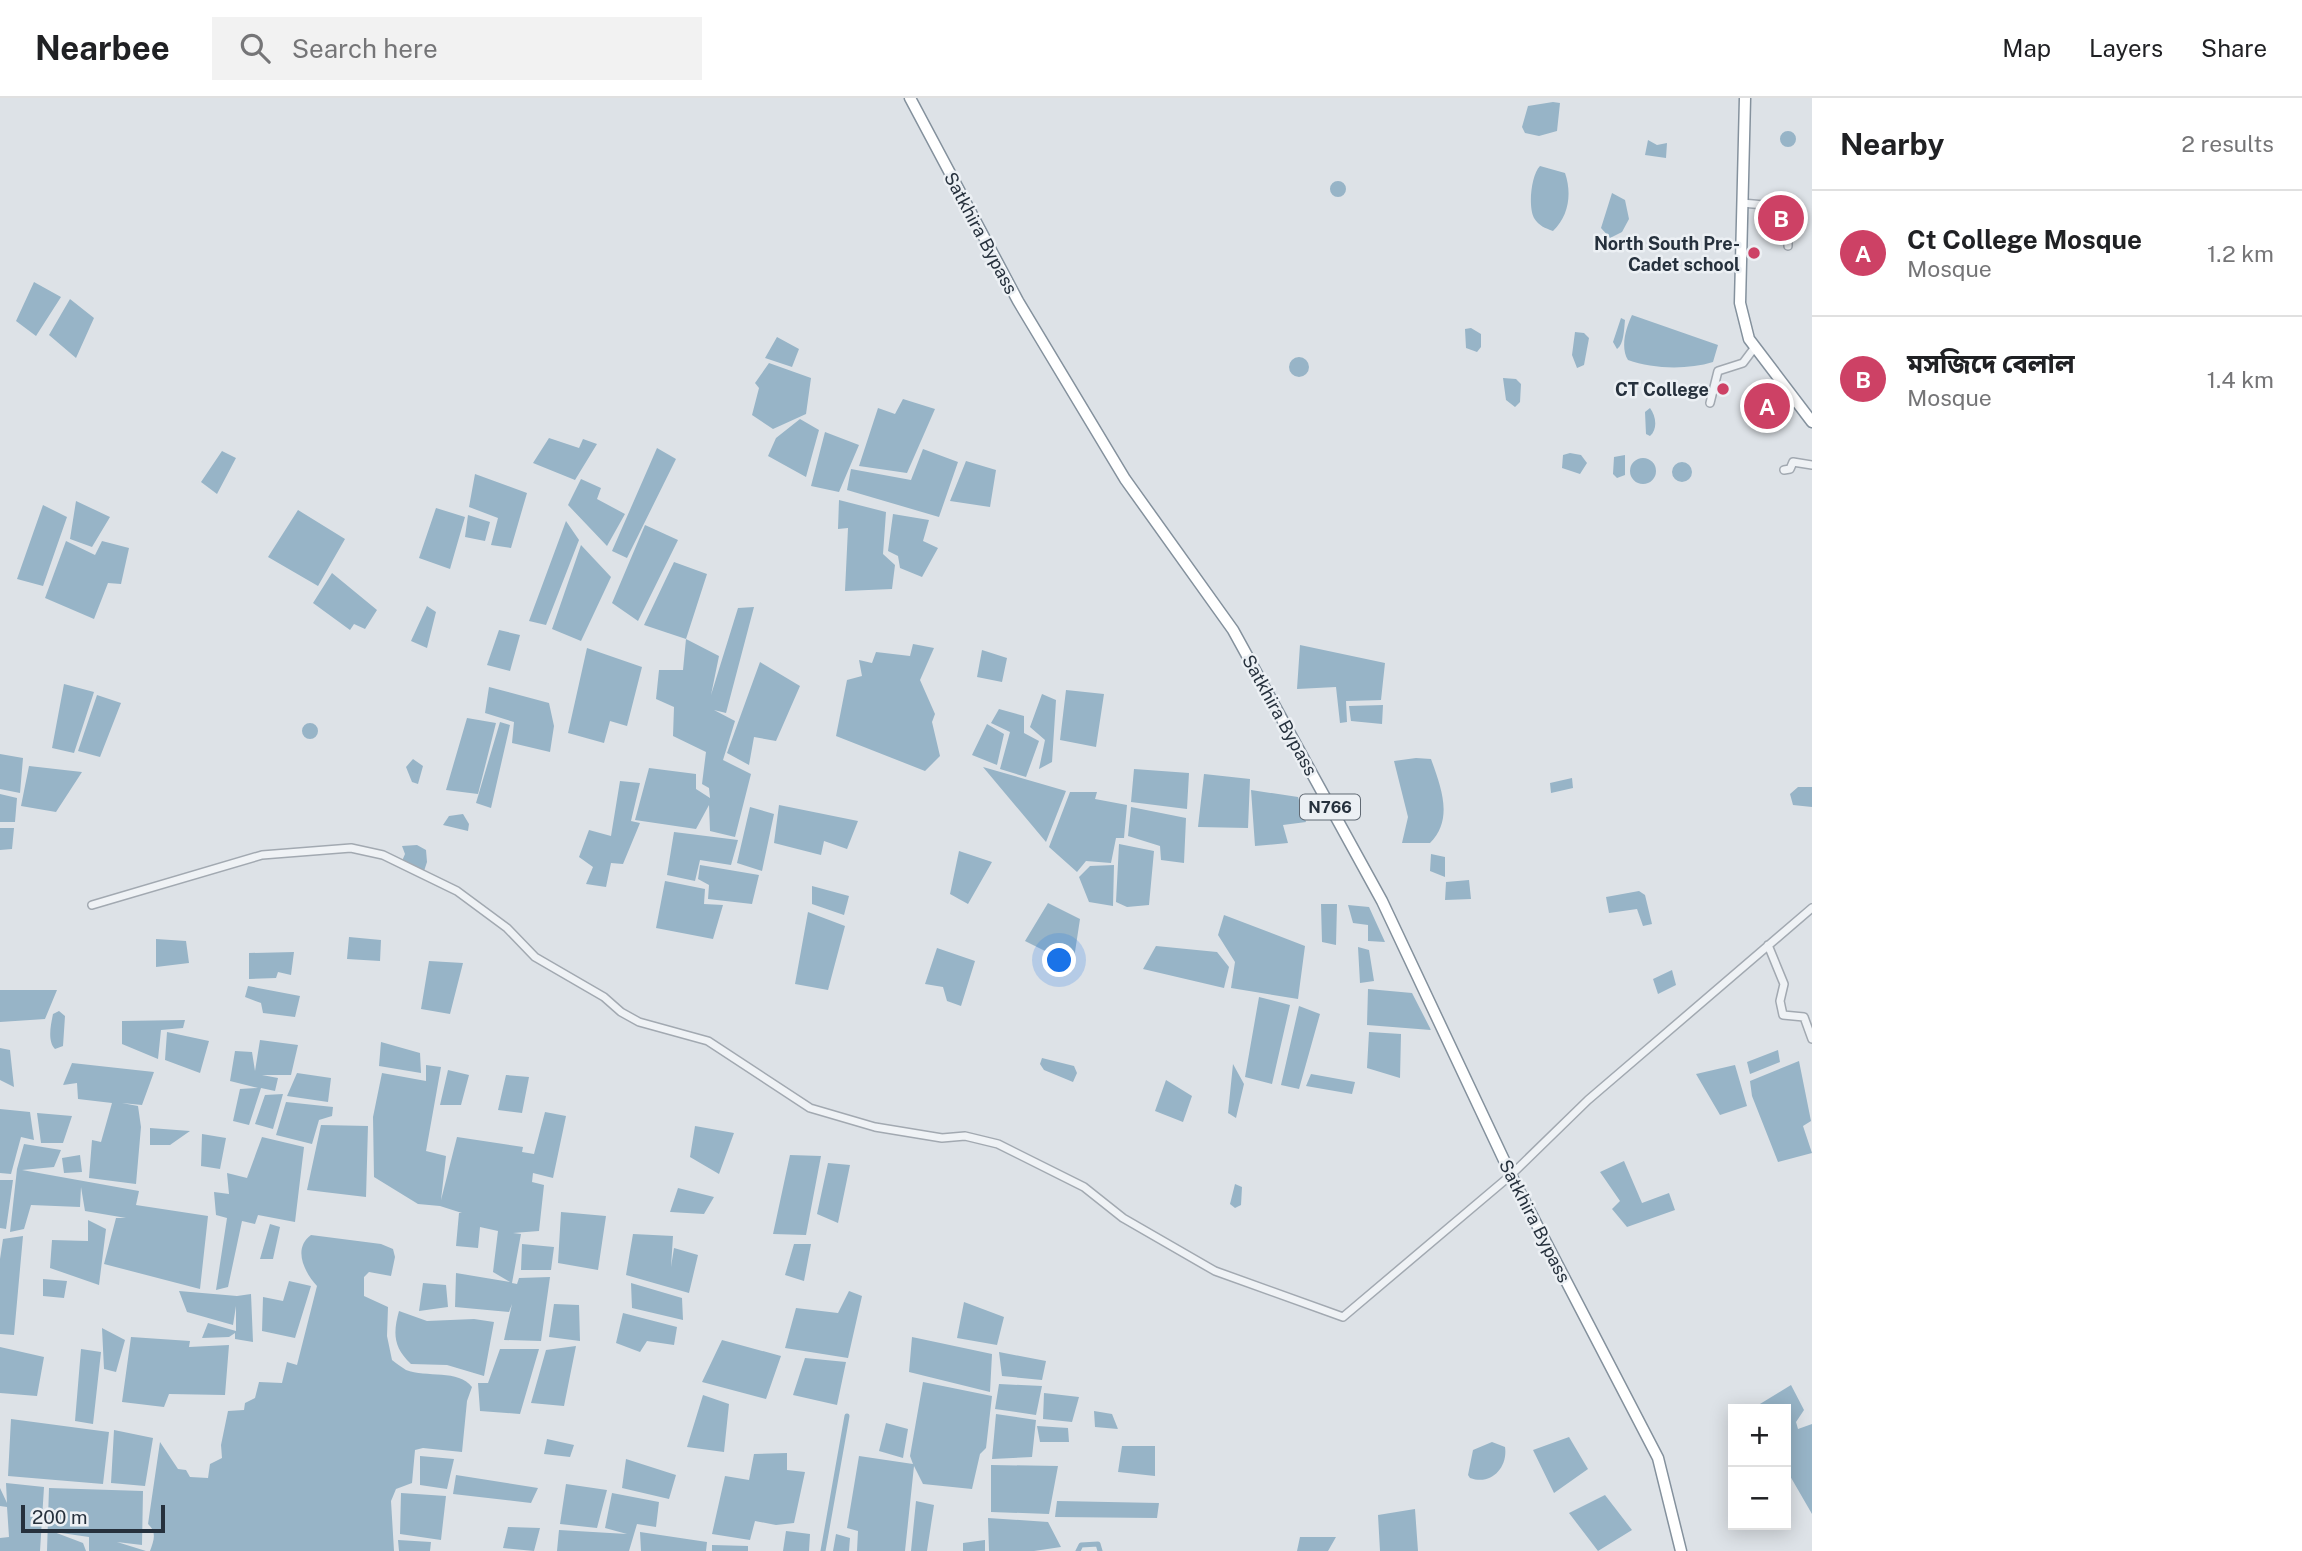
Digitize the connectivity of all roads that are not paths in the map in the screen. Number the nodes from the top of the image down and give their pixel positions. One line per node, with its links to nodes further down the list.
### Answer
1 (910, 98): 14 (highway, Satkhira Bypass / N766)
2 (1745, 98): 3 (highway)
3 (1742, 203): 4 (street); 5 (highway)
4 (1788, 246)
5 (1755, 347): 6 (street); 7 (highway)
6 (1710, 403)
7 (1812, 422)
8 (1812, 465): 9 (street)
9 (1784, 470)
10 (92, 905): 14 (street)
11 (1812, 908): 12 (street)
12 (1768, 945): 13 (street); 14 (street)
13 (1812, 1039)
14 (1511, 1175): 15 (highway, Satkhira Bypass / N766)
15 (1681, 1551)

